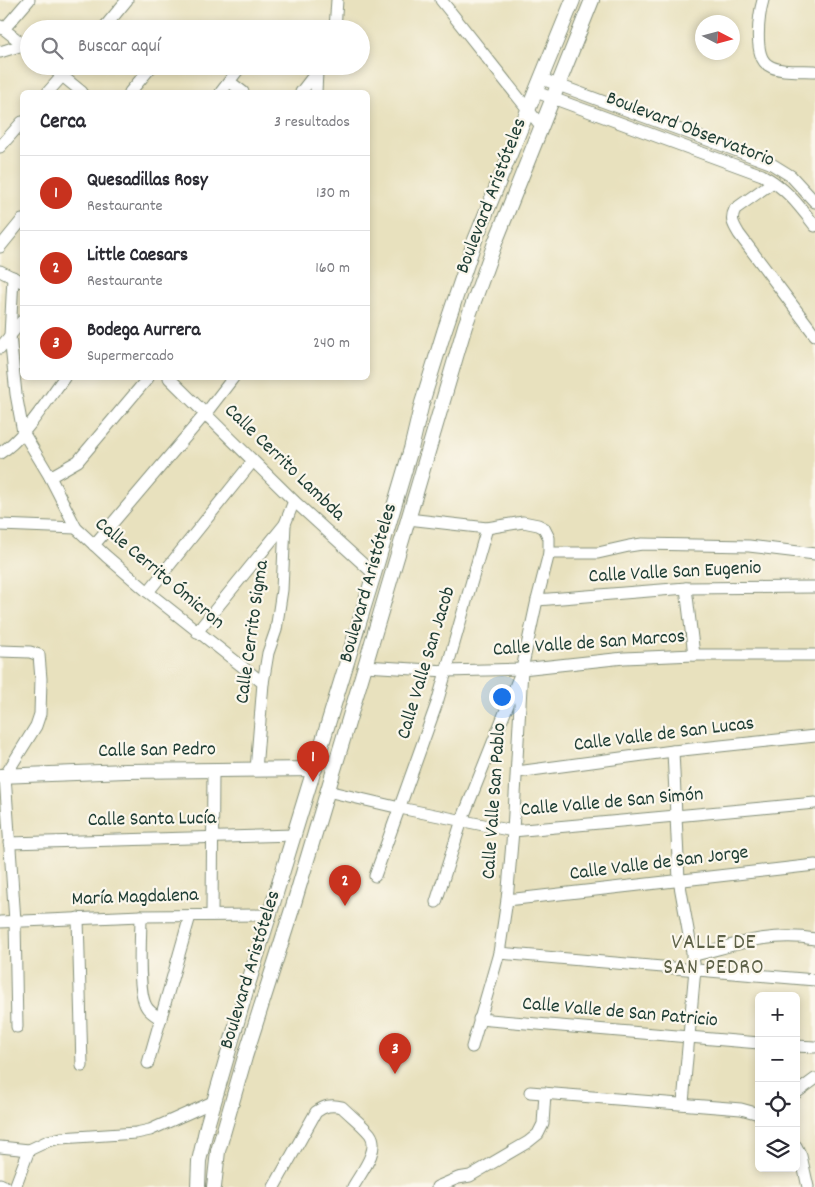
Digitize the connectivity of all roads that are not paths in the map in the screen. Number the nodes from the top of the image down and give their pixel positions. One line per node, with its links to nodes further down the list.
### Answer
1 (29, 0): 10 (street)
2 (127, 0): 8 (street)
3 (337, 0): 9 (street)
4 (441, 0): 32 (street)
5 (573, 0): 20 (street, Boulevard Aristóteles)
6 (592, 0): 22 (street, Boulevard Aristóteles)
7 (763, 0): 14 (street)
8 (110, 20)
9 (336, 20)
10 (2, 27): 11 (street)
11 (20, 42)
12 (20, 48): 13 (street)
13 (0, 52)
14 (815, 71)
15 (144, 75): 25 (street)
16 (235, 75): 21 (street)
17 (314, 75): 28 (street)
18 (318, 75): 29 (street)
19 (62, 76): 23 (street); 24 (street)
20 (542, 79): 22 (street, Boulevard Observatorio); 30 (street, Boulevard Aristóteles)
21 (230, 82): 26 (street); 27 (street)
22 (558, 85): 31 (street, Boulevard Aristóteles); 37 (street, Boulevard Observatorio)
23 (50, 90)
24 (80, 90)
25 (132, 90)
26 (223, 90)
27 (240, 90)
28 (302, 90)
29 (316, 90)
30 (536, 92): 31 (street, Boulevard Observatorio); 32 (street, Boulevard Aristóteles)
31 (552, 98): 34 (street, Boulevard Aristóteles); 36 (street, Boulevard Observatorio)
32 (528, 112): 34 (street); 66 (street, Boulevard Aristóteles)
33 (20, 124): 35 (street)
34 (541, 126): 58 (street, Boulevard Aristóteles)
35 (0, 147)
36 (773, 182): 38 (street, Boulevard Observatorio); 45 (street)
37 (812, 199): 38 (street)
38 (798, 203): 40 (street, Boulevard Observatorio)
39 (20, 222): 41 (street)
40 (815, 226)
41 (0, 247)
42 (0, 271): 43 (street)
43 (18, 280): 46 (street, Calle Cerrito Ómicron)
44 (20, 324): 46 (street)
45 (815, 335)
46 (10, 336): 47 (street); 53 (street, Calle Cerrito Ómicron)
47 (0, 348)
48 (62, 380): 53 (street)
49 (146, 380): 56 (street)
50 (171, 380): 52 (street, Calle Cerrito Lambda)
51 (232, 380): 52 (street)
52 (206, 413): 55 (street, Calle Cerrito Lambda); 63 (street)
53 (23, 432): 54 (street); 56 (street, Calle Cerrito Ómicron)
54 (0, 453)
55 (254, 461): 57 (street, Calle Cerrito Lambda); 69 (street)
56 (50, 477): 61 (street, Calle Cerrito Ómicron)
57 (294, 501): 59 (street, Calle Cerrito Sigma); 66 (street, Calle Cerrito Lambda)
58 (408, 520): 62 (street); 76 (street, Boulevard Aristóteles)
59 (285, 524): 71 (street); 79 (street, Calle Cerrito Sigma)
60 (0, 525): 61 (street)
61 (76, 528): 63 (street, Calle Cerrito Ómicron)
62 (487, 528): 64 (street, Calle Valle San Pablo); 78 (street, Calle Valle San Jacob)
63 (94, 545): 69 (street, Calle Cerrito Ómicron)
64 (549, 553): 65 (street); 70 (street, Calle Valle San Pablo)
65 (815, 554)
66 (374, 574): 75 (street, Boulevard Aristóteles)
67 (815, 587): 68 (street, Calle Valle San Eugenio)
68 (686, 588): 70 (street, Calle Valle San Eugenio); 73 (street)
69 (148, 592): 71 (street, Calle Cerrito Ómicron)
70 (537, 600): 77 (street, Calle Valle San Pablo)
71 (197, 632): 79 (street, Calle Cerrito Ómicron)
72 (0, 651): 86 (street)
73 (694, 655): 74 (street, Calle Valle de San Marcos); 77 (street, Calle Valle de San Marcos)
74 (815, 656)
75 (348, 660): 76 (street); 82 (street, Boulevard Aristóteles)
76 (365, 666): 78 (street, Calle Valle de San Marcos); 87 (street, Boulevard Aristóteles)
77 (522, 669): 78 (street, Calle Valle de San Marcos); 85 (street, Calle Valle San Pablo); 91 (street)
78 (446, 671): 89 (street, Calle Valle San Jacob)
79 (263, 683): 84 (street, Calle Cerrito Sigma)
80 (815, 736): 81 (street, Calle Valle de San Lucas)
81 (673, 752): 85 (street, Calle Valle de San Lucas); 90 (street)
82 (315, 769): 84 (street, Calle San Pedro); 93 (street, Boulevard Aristóteles)
83 (213, 770): 84 (street, Calle San Pedro); 86 (street, Calle San Pedro); 94 (street)
84 (256, 770)
85 (517, 772): 92 (street, Calle Valle San Pablo)
86 (2, 776): 95 (street)
87 (327, 791): 89 (street, Calle Valle de San Simón); 114 (street, Boulevard Aristóteles)
88 (815, 803): 90 (street, Calle Valle de San Simón)
89 (400, 808): 91 (street, Calle Valle de San Simón); 97 (street, Calle Valle San Jacob)
90 (677, 816): 92 (street, Calle Valle de San Simón); 98 (street)
91 (462, 820): 92 (street, Calle Valle de San Simón); 100 (street)
92 (513, 831): 99 (street, Calle Valle San Pablo)
93 (295, 835): 94 (street, Calle Santa Lucía); 105 (street, Boulevard Aristóteles)
94 (212, 838): 95 (street, Calle Santa Lucía); 101 (street)
95 (10, 843): 106 (street)
96 (815, 864): 98 (street, Calle Valle de San Jorge)
97 (375, 876)
98 (679, 880): 99 (street, Calle Valle de San Jorge); 110 (street)
99 (507, 900): 109 (street, Calle Valle San Pablo)
100 (436, 902)
101 (212, 915): 103 (street, María Magdalena); 105 (street, María Magdalena)
102 (142, 916): 103 (street, María Magdalena); 104 (street, María Magdalena); 115 (street)
103 (190, 916): 115 (street)
104 (78, 918): 106 (street, María Magdalena); 124 (street)
105 (269, 920): 113 (street, Boulevard Aristóteles)
106 (14, 921): 107 (street, María Magdalena); 117 (street)
107 (0, 922)
108 (815, 939): 110 (street)
109 (499, 953): 111 (street); 116 (street, Calle Valle San Pablo)
110 (692, 956): 111 (street)
111 (695, 969): 112 (street); 118 (street)
112 (815, 980)
113 (246, 991): 114 (street); 129 (street, Boulevard Aristóteles)
114 (262, 1003): 140 (street, Boulevard Aristóteles)
115 (161, 1019): 123 (street)
116 (479, 1020): 118 (street, Calle Valle de San Patricio); 121 (street, Calle Valle San Pablo)
117 (17, 1028)
118 (689, 1038): 119 (street, Calle Valle de San Patricio); 130 (street)
119 (755, 1043)
120 (800, 1046): 122 (street)
121 (472, 1047)
122 (815, 1047)
123 (148, 1064)
124 (82, 1066)
125 (815, 1079): 126 (street)
126 (800, 1090)
127 (530, 1092): 128 (street)
128 (545, 1093): 130 (street); 135 (street)
129 (215, 1100): 133 (street); 139 (street, Boulevard Aristóteles)
130 (683, 1103): 131 (street)
131 (755, 1113)
132 (0, 1147): 133 (street)
133 (29, 1150): 138 (street)
134 (800, 1154): 144 (street)
135 (471, 1181): 143 (street)
136 (0, 1184): 137 (street)
137 (6, 1187)
138 (15, 1187)
139 (198, 1187)
140 (214, 1187)
141 (274, 1187): 142 (street)
142 (352, 1187)
143 (436, 1187)
144 (808, 1187)

